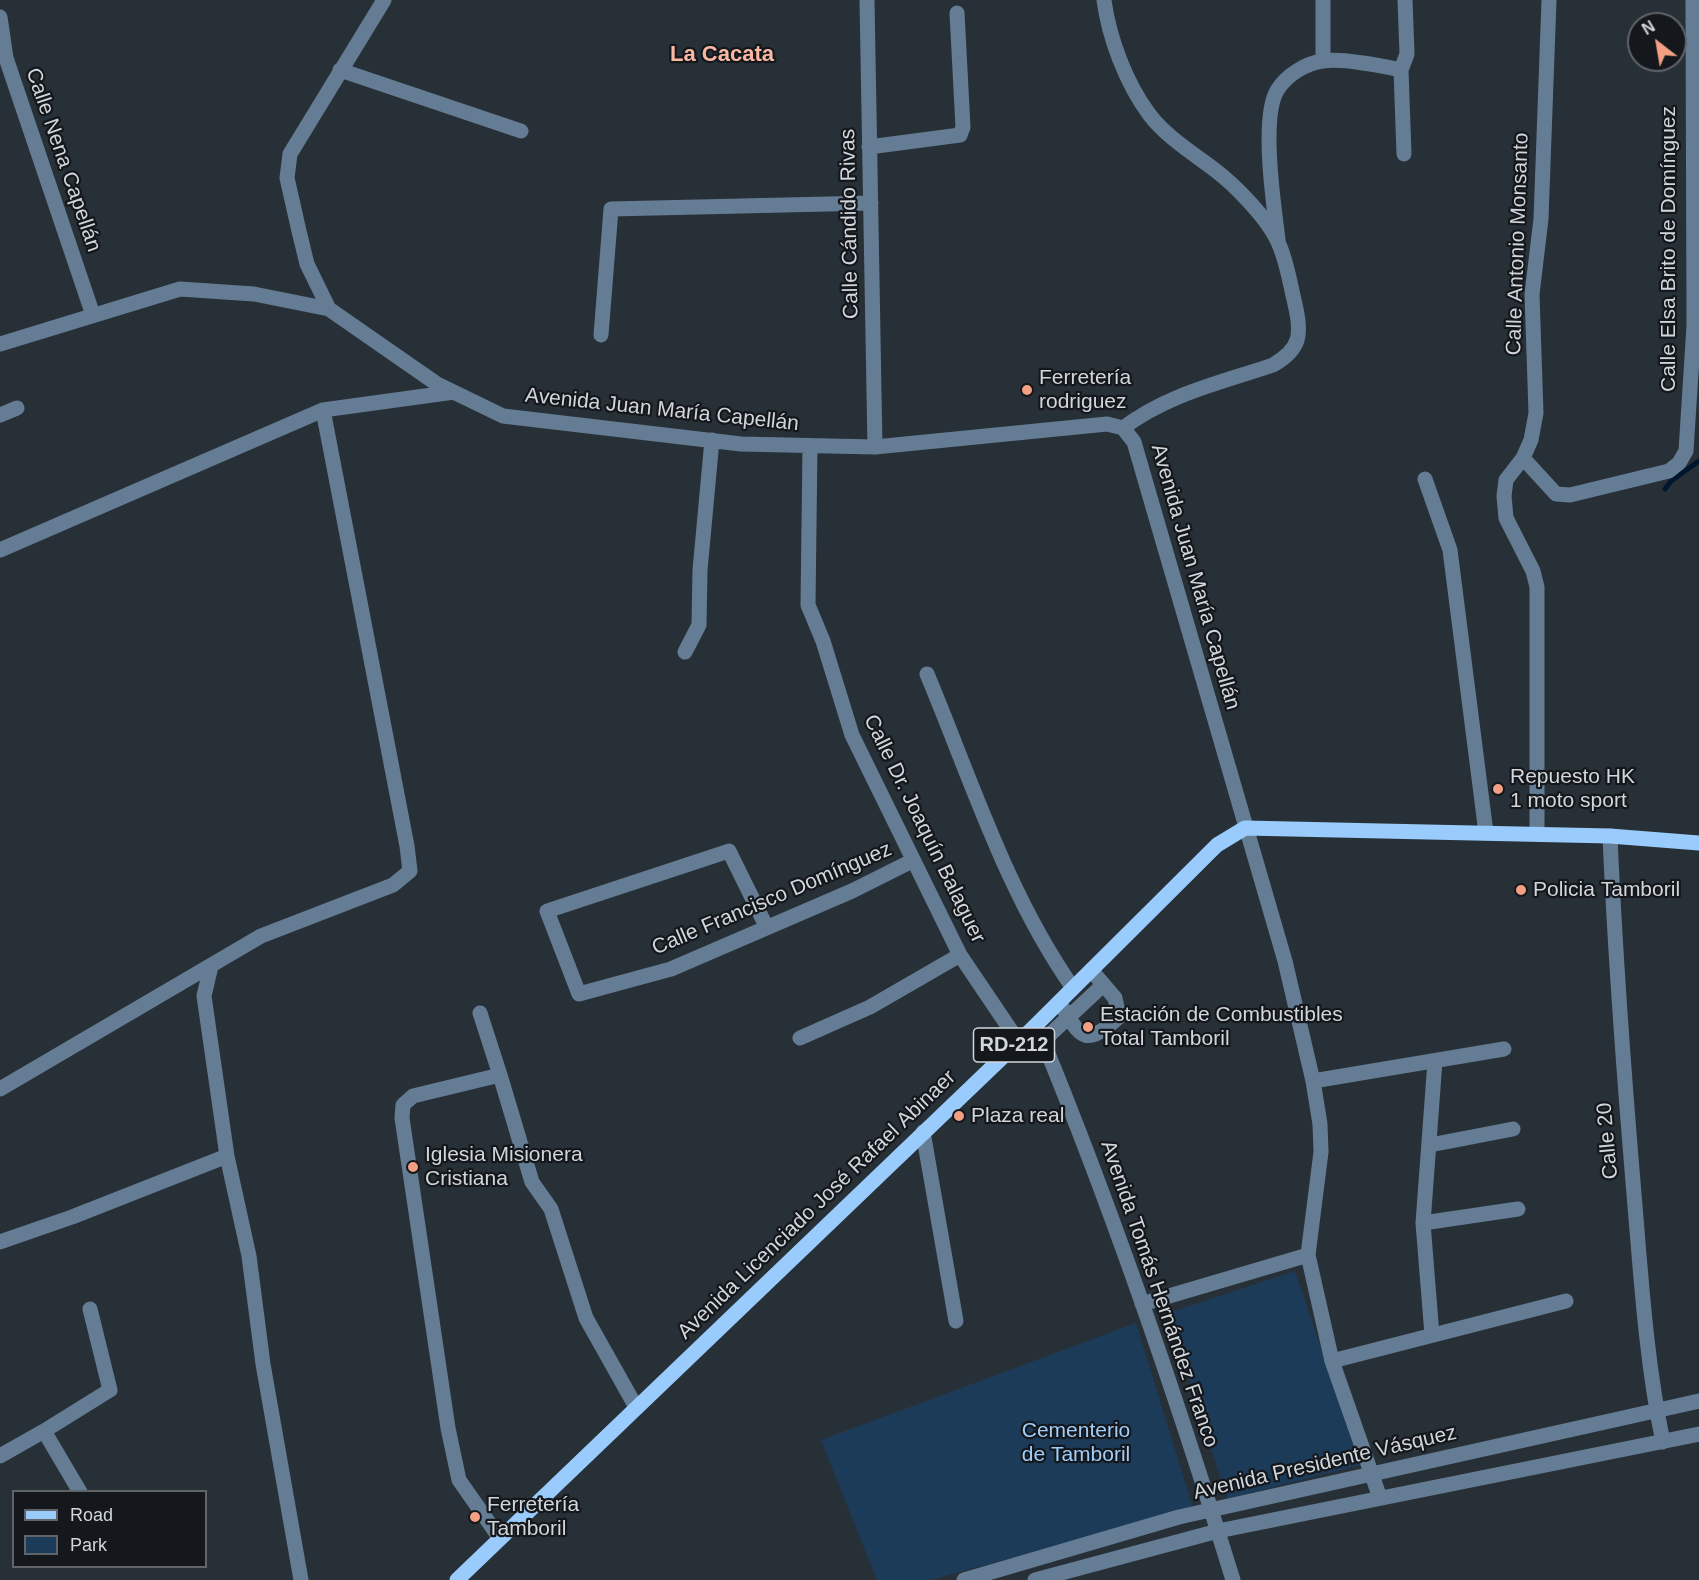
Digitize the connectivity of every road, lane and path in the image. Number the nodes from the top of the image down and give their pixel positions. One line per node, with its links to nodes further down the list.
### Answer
1 (384, 0): 11 (street, Avenida Juan María Capellán)
2 (867, 0): 14 (street, Calle Cándido Rivas)
3 (1104, 0): 17 (street)
4 (1323, 0): 10 (street)
5 (1405, 0): 12 (street)
6 (1549, 0): 31 (street, Calle Antonio Monsanto)
7 (1693, 0): 20 (street, Calle Elsa Brito de Domínguez)
8 (957, 14): 14 (street)
9 (0, 17): 19 (street, Calle Nena Capellán)
10 (1323, 61): 12 (street); 17 (street)
11 (340, 70): 13 (street); 18 (street, Avenida Juan María Capellán)
12 (1401, 70): 15 (street)
13 (521, 131)
14 (869, 147): 16 (street, Calle Cándido Rivas)
15 (1404, 154)
16 (871, 203): 21 (street); 30 (street, Calle Cándido Rivas)
17 (1278, 241): 27 (street)
18 (329, 309): 19 (street); 23 (street, Avenida Juan María Capellán)
19 (93, 315): 22 (street)
20 (1696, 326): 31 (street, Calle Elsa Brito de Domínguez)
21 (601, 335)
22 (0, 344)
23 (454, 392): 25 (street); 28 (street, Avenida Juan María Capellán)
24 (17, 408): 26 (street)
25 (323, 410): 33 (street); 44 (street)
26 (0, 415)
27 (1123, 428): 30 (street, Avenida Juan María Capellán); 36 (street, Avenida Juan María Capellán)
28 (712, 440): 29 (street, Avenida Juan María Capellán); 34 (street)
29 (810, 446): 30 (street, Avenida Juan María Capellán); 41 (street, Calle Dr. Joaquín Balaguer)
30 (875, 447)
31 (1523, 458): 38 (street, Calle Antonio Monsanto)
32 (1425, 479): 37 (street)
33 (0, 550)
34 (685, 652)
35 (927, 674): 47 (street)
36 (1245, 828): 37 (main road); 45 (main road, Avenida Licenciado José Rafael Abinaer / RD-212); 58 (street, Avenida Juan María Capellán)
37 (1486, 833): 38 (main road)
38 (1537, 834): 39 (main road)
39 (1610, 836): 40 (main road); 76 (street, Calle 20)
40 (1699, 843)
41 (912, 861): 42 (street, Calle Francisco Domínguez); 43 (street, Calle Dr. Joaquín Balaguer)
42 (766, 926): 42 (street, Calle Francisco Domínguez)
43 (960, 955): 52 (street); 53 (street, Calle Dr. Joaquín Balaguer)
44 (211, 966): 59 (street); 63 (street)
45 (1091, 970): 46 (street); 47 (main road, Avenida Licenciado José Rafael Abinaer / RD-212)
46 (1103, 985): 50 (street); 50 (street)
47 (1073, 988): 48 (main road, Avenida Licenciado José Rafael Abinaer / RD-212)
48 (1059, 1002): 50 (street); 51 (main road, Avenida Licenciado José Rafael Abinaer / RD-212)
49 (480, 1013): 57 (street)
50 (1069, 1017): 54 (street)
51 (1034, 1027): 53 (main road, Avenida Licenciado José Rafael Abinaer / RD-212); 54 (street, Avenida Tomás Hernández Franco)
52 (800, 1038)
53 (1018, 1041): 61 (main road, Avenida Licenciado José Rafael Abinaer / RD-212)
54 (1043, 1041): 69 (street, Avenida Tomás Hernández Franco)
55 (1504, 1049): 56 (street)
56 (1435, 1061): 58 (street); 62 (street)
57 (500, 1075): 75 (street); 86 (street)
58 (1313, 1081): 67 (street, Avenida Juan María Capellán)
59 (0, 1089)
60 (1513, 1129): 62 (street)
61 (923, 1132): 71 (street); 75 (main road, Avenida Licenciado José Rafael Abinaer / RD-212)
62 (1431, 1145): 65 (street)
63 (227, 1156): 66 (street); 88 (street)
64 (1518, 1209): 65 (street)
65 (1423, 1223): 72 (street)
66 (0, 1242)
67 (1308, 1254): 69 (street); 73 (street, Avenida Juan María Capellán)
68 (1566, 1301): 72 (street)
69 (1142, 1304): 84 (street, Avenida Tomás Hernández Franco)
70 (90, 1309): 77 (street)
71 (956, 1321)
72 (1432, 1335): 73 (street)
73 (1332, 1361): 81 (street, Avenida Juan María Capellán)
74 (1699, 1401): 76 (street, Avenida Presidente Vásquez)
75 (636, 1407): 86 (main road, Avenida Licenciado José Rafael Abinaer / RD-212)
76 (1657, 1411): 79 (street, Calle 20); 81 (street, Avenida Presidente Vásquez)
77 (44, 1431): 80 (street); 82 (street)
78 (1699, 1434): 79 (street, Avenida Presidente Vásquez)
79 (1664, 1442): 83 (street, Avenida Presidente Vásquez)
80 (0, 1456)
81 (1372, 1473): 83 (street, Avenida Juan María Capellán); 84 (street, Avenida Presidente Vásquez)
82 (79, 1490)
83 (1380, 1498): 85 (street, Avenida Presidente Vásquez)
84 (1212, 1510): 85 (street, Avenida Tomás Hernández Franco); 90 (street, Avenida Presidente Vásquez)
85 (1218, 1531): 87 (street, Avenida Presidente Vásquez); 92 (street, Avenida Tomás Hernández Franco)
86 (499, 1537): 89 (main road, Avenida Licenciado José Rafael Abinaer / RD-212)
87 (1070, 1575): 91 (street, Avenida Presidente Vásquez)
88 (301, 1580)
89 (457, 1580)
90 (964, 1580)
91 (1035, 1580)
92 (1233, 1580)

